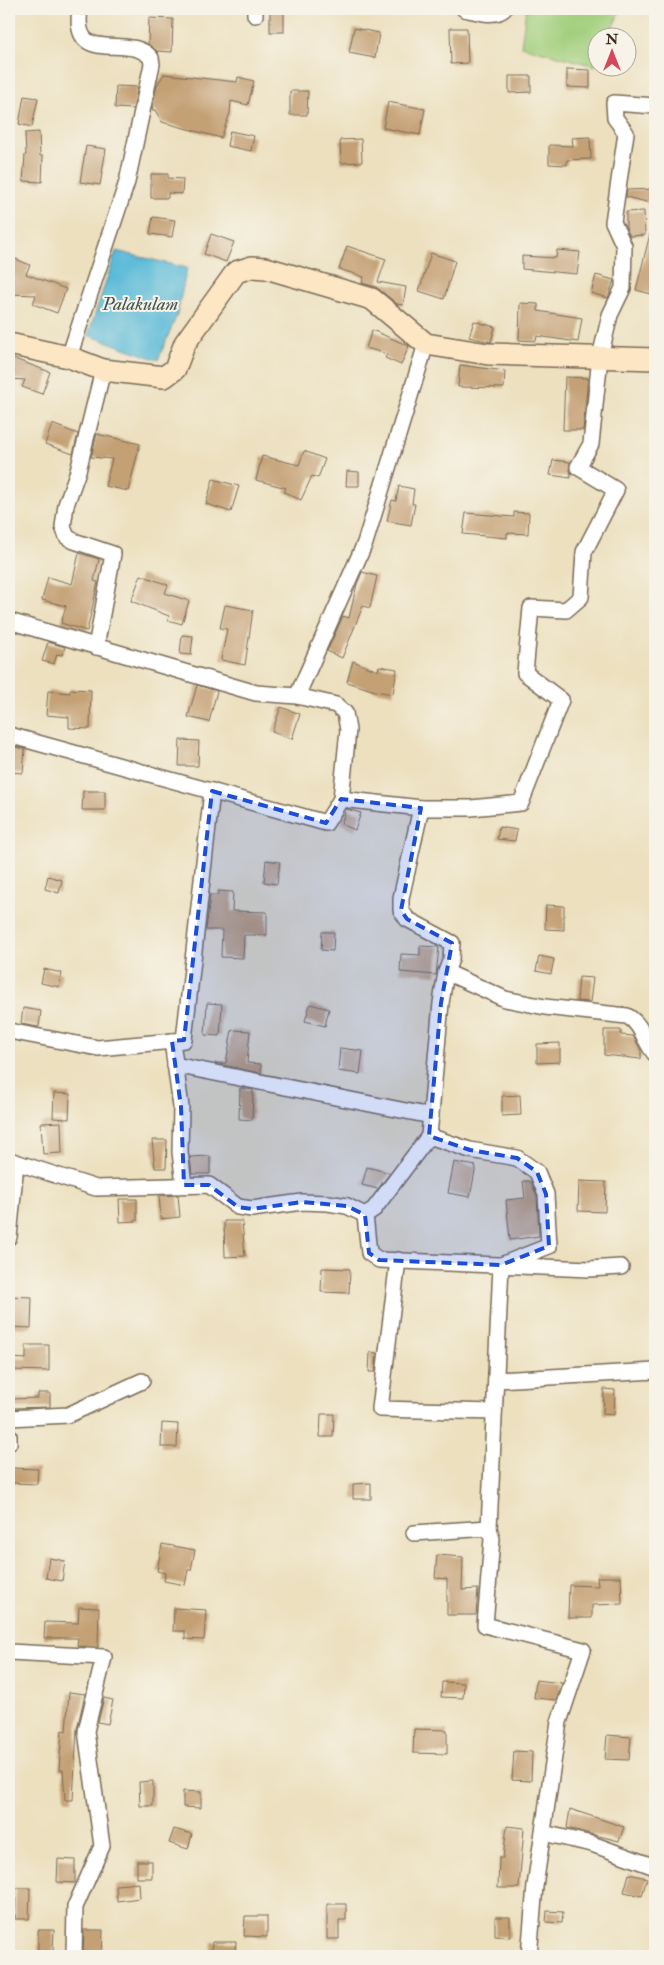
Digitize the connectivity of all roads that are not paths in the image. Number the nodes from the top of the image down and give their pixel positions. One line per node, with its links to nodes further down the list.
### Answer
1 (80, 9): 7 (street)
2 (464, 9): 3 (street)
3 (504, 9)
4 (655, 106): 8 (street)
5 (9, 344): 7 (street)
6 (426, 344): 8 (street); 10 (street); 13 (street)
7 (69, 357): 10 (street)
8 (600, 357): 9 (street); 17 (street)
9 (655, 359)
10 (103, 370): 12 (street)
11 (9, 621): 12 (street)
12 (96, 647): 13 (street)
13 (297, 696): 16 (street)
14 (9, 735): 15 (street)
15 (212, 791): 16 (street); 20 (street)
16 (341, 799): 17 (street)
17 (421, 808): 18 (street)
18 (446, 972): 21 (street); 23 (street)
19 (9, 1031): 20 (street)
20 (172, 1041): 22 (street)
21 (655, 1054)
22 (175, 1065): 23 (street); 26 (street)
23 (431, 1116): 24 (street)
24 (429, 1136): 27 (street); 30 (street)
25 (13, 1162): 26 (street); 28 (street)
26 (184, 1185): 27 (street)
27 (365, 1215): 29 (street)
28 (9, 1237)
29 (398, 1260): 30 (street); 35 (street)
30 (501, 1265): 31 (street); 33 (street)
31 (621, 1267)
32 (655, 1371): 33 (street)
33 (496, 1380): 35 (street)
34 (142, 1381): 36 (street)
35 (494, 1412): 39 (street)
36 (9, 1418)
37 (9, 1436): 38 (street)
38 (9, 1443)
39 (489, 1528): 40 (street); 42 (street)
40 (414, 1533)
41 (9, 1652): 44 (street)
42 (543, 1833): 43 (street); 45 (street)
43 (655, 1867)
44 (74, 1956)
45 (530, 1956)

